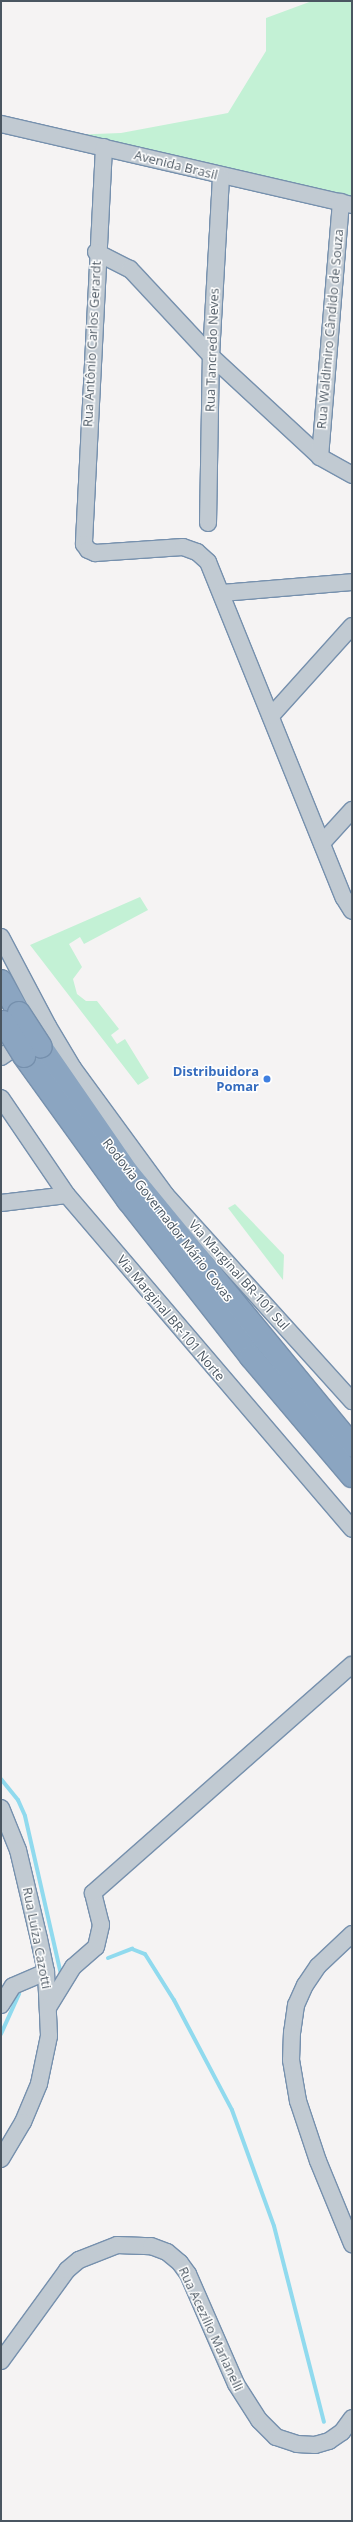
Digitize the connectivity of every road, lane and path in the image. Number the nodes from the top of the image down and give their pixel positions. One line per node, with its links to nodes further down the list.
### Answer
1 (1, 124): 2 (street, Avenida Brasil)
2 (104, 147): 3 (street, Avenida Brasil); 5 (street, Rua Antônio Carlos Gerardt)
3 (221, 177): 4 (street, Avenida Brasil); 6 (street, Rua Tancredo Neves)
4 (347, 204): 7 (street, Rua Waldimiro Cândido de Souza)
5 (96, 252): 6 (street); 11 (street, Rua Antônio Carlos Gerardt)
6 (211, 356): 7 (street); 9 (street, Rua Tancredo Neves)
7 (320, 457): 8 (street)
8 (352, 475)
9 (208, 523)
10 (352, 582): 11 (street)
11 (222, 593): 13 (street)
12 (352, 626): 13 (street)
13 (271, 716): 15 (street)
14 (352, 810): 15 (street)
15 (322, 843): 16 (street)
16 (352, 911)
17 (1, 937): 20 (street, Via Marginal BR-101 Sul)
18 (1, 981): 19 (highway, Rodovia Governador Mário Covas)
19 (8, 1018): 20 (highway, Rodovia Governador Mário Covas, bridge)
20 (37, 1041): 21 (street); 25 (street, Via Marginal BR-101 Sul); 28 (highway, Rodovia Governador Mário Covas); 29 (highway, Rodovia Governador Mário Covas)
21 (1, 1057)
22 (1, 1098): 23 (street, Via Marginal BR-101 Norte)
23 (67, 1195): 24 (street); 30 (street, Via Marginal BR-101 Norte)
24 (1, 1203)
25 (334, 1381): 26 (street); 27 (street, Via Marginal BR-101 Sul)
26 (352, 1382)
27 (352, 1401)
28 (352, 1446)
29 (352, 1476)
30 (352, 1529)
31 (352, 1665): 36 (street)
32 (1, 1808): 34 (street, Rua Luíza Cazotti)
33 (352, 1934): 38 (street)
34 (46, 1972): 35 (street); 36 (street, Rua Luíza Cazotti)
35 (1, 2005)
36 (49, 2006): 37 (street, Rua Luíza Cazotti)
37 (1, 2159)
38 (352, 2244)
39 (1, 2362): 40 (street, Rua Acezilio Marianelli)
40 (352, 2418)

